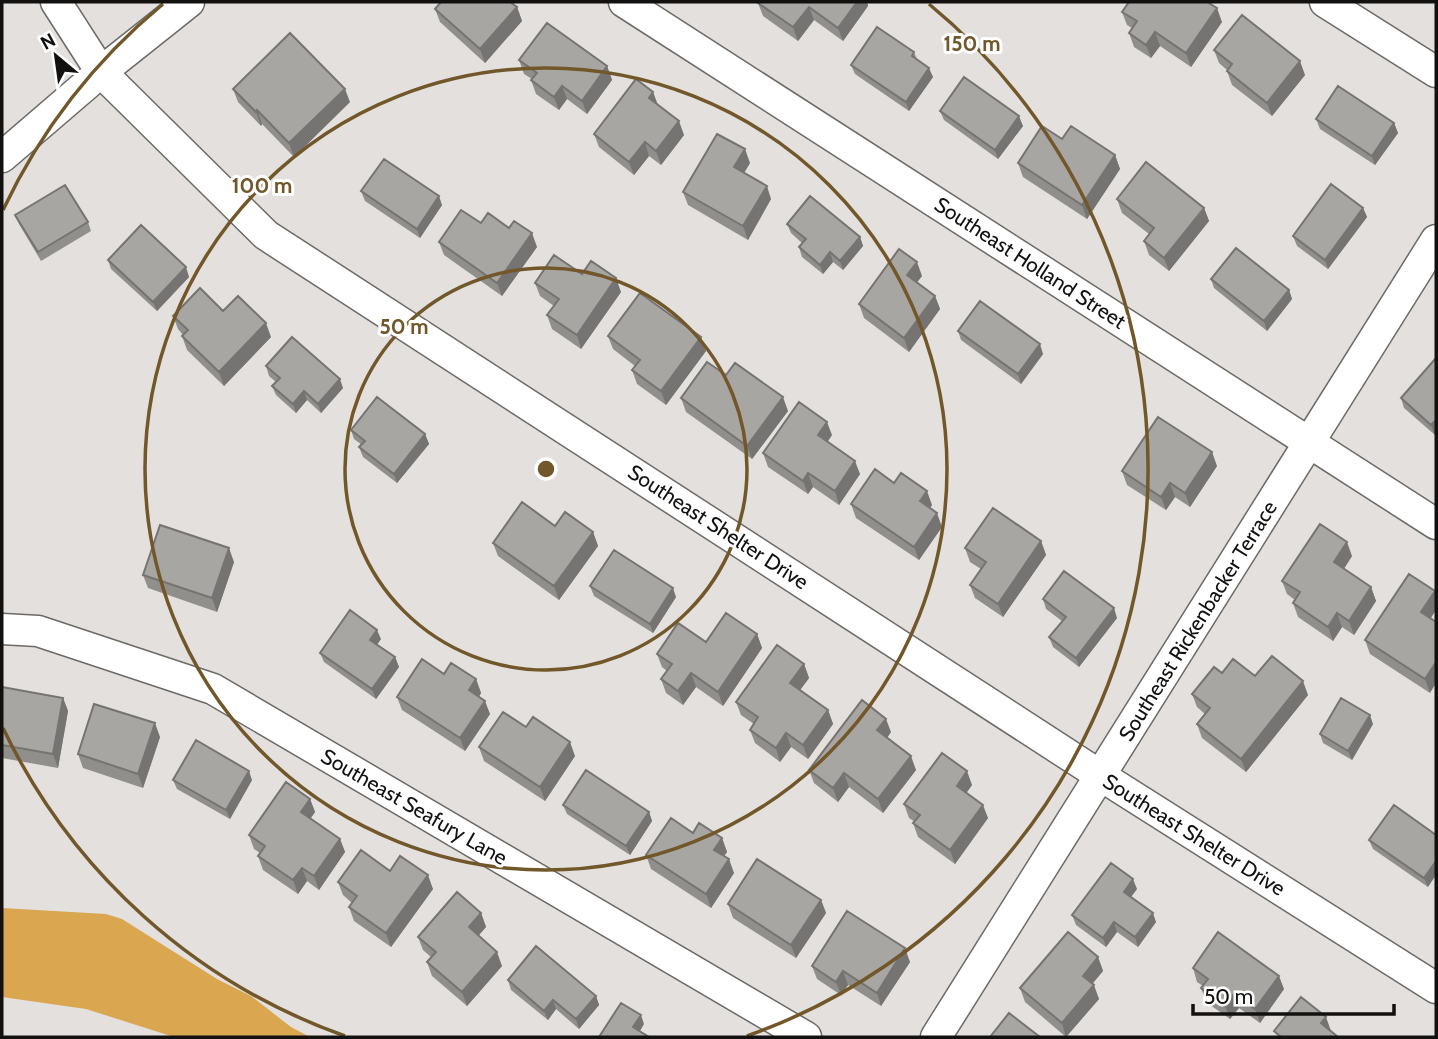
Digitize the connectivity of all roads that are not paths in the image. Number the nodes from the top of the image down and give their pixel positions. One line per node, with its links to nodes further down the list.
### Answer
1 (56, 2): 5 (street, Southeast Shelter Drive)
2 (189, 2): 5 (street)
3 (624, 2): 9 (street, Southeast Holland Street)
4 (1325, 2): 6 (street)
5 (101, 72): 7 (street); 12 (street, Southeast Shelter Drive)
6 (1436, 72)
7 (2, 157)
8 (1436, 240): 9 (street, Southeast Rickenbacker Terrace)
9 (1309, 442): 10 (street, Southeast Holland Street); 12 (street, Southeast Rickenbacker Terrace)
10 (1436, 524)
11 (2, 629): 14 (street, Southeast Seafury Lane)
12 (1101, 776): 13 (street, Southeast Shelter Drive); 15 (street, Southeast Rickenbacker Terrace)
13 (1436, 988)
14 (806, 1037)
15 (936, 1037)

